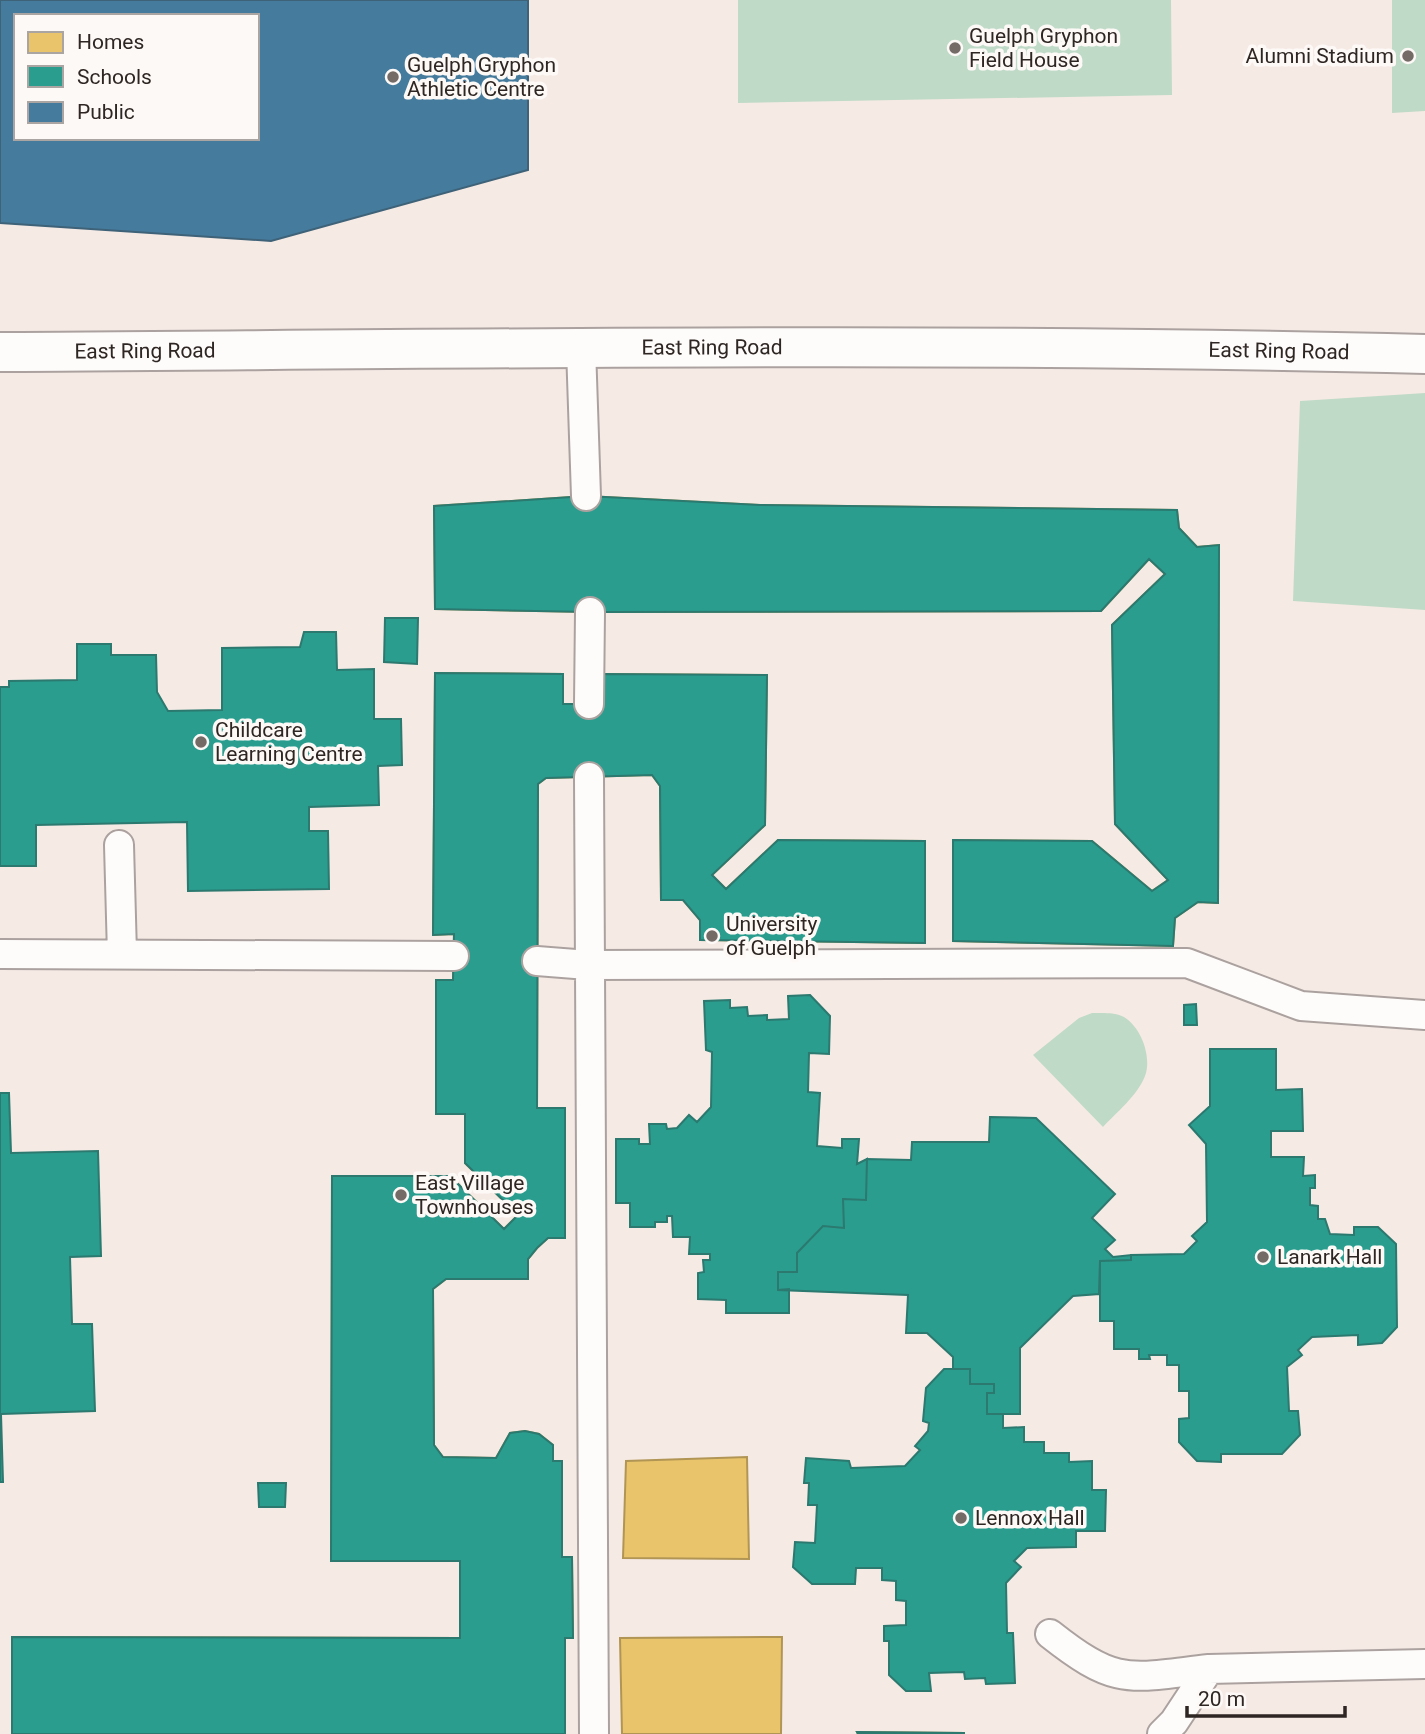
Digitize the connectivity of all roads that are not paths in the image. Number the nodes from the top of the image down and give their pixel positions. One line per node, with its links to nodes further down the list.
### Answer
1 (581, 348): 2 (street, East Ring Road); 3 (street, East Ring Road); 4 (lane)
2 (0, 352)
3 (1425, 354)
4 (586, 496)
5 (590, 612): 6 (lane)
6 (589, 704)
7 (589, 776): 13 (lane)
8 (119, 845): 10 (lane)
9 (0, 954): 10 (lane)
10 (122, 954): 11 (lane)
11 (454, 956)
12 (537, 961): 13 (lane)
13 (588, 965): 14 (lane); 18 (lane)
14 (1425, 1015)
15 (1050, 1634): 17 (lane)
16 (1425, 1664): 17 (lane)
17 (1209, 1669): 19 (lane)
18 (594, 1734)
19 (1162, 1734)

